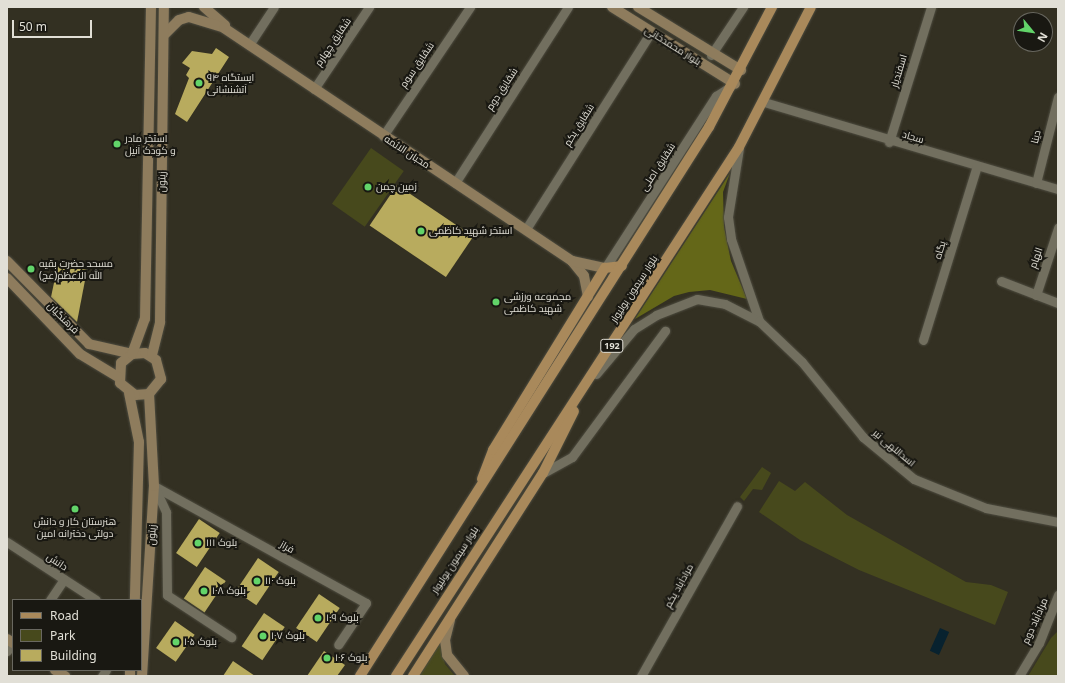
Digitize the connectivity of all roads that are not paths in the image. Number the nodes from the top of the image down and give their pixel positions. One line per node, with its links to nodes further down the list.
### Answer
1 (151, 7): 23 (main road, زیتون)
2 (164, 7): 15 (main road, زیتون)
3 (204, 7): 16 (main road)
4 (274, 7): 16 (street)
5 (369, 7): 20 (street, شقایق چهارم)
6 (470, 7): 25 (street, شقایق سوم)
7 (568, 7): 29 (street, شقایق دوم)
8 (612, 7): 14 (main road, بلوار محمدخانی)
9 (743, 7): 17 (street)
10 (772, 7): 18 (main road, بلوار سیمون بولیوار)
11 (811, 7): 22 (main road, بلوار سیمون بولیوار / 192)
12 (931, 7): 26 (street, اسفندیار)
13 (641, 8): 17 (main road, بلوار محمدخانی)
14 (650, 32): 19 (main road, بلوار محمدخانی); 33 (street, شقایق یکم)
15 (164, 35): 16 (main road); 24 (main road, زیتون)
16 (246, 43): 20 (main road, محبان الائمه)
17 (711, 55): 18 (main road, بلوار محمدخانی)
18 (741, 70): 19 (main road, بلوار سیمون بولیوار)
19 (735, 84): 36 (main road, بلوار سیمون بولیوار); 37 (street, شقایق اصلی)
20 (314, 89): 25 (main road, محبان الائمه)
21 (1058, 97): 30 (street, دینا)
22 (764, 102): 26 (street, سجاد); 27 (main road, بلوار سیمون بولیوار / 192)
23 (147, 108): 24 (main road); 46 (main road, زیتون)
24 (163, 109): 47 (main road, زیتون)
25 (383, 136): 29 (main road, محبان الائمه)
26 (889, 142): 28 (street, سجاد)
27 (740, 147): 43 (street, اسداللهی نیر); 49 (main road, بلوار سیمون بولیوار / 192)
28 (977, 166): 30 (street, سجاد); 45 (street, پگاه)
29 (454, 183): 33 (main road, محبان الائمه)
30 (1036, 183): 31 (street, سجاد)
31 (1058, 189)
32 (1058, 228): 40 (street, الهام)
33 (526, 229): 35 (main road, محبان الائمه)
34 (7, 261): 46 (main road, فرهنگیان)
35 (572, 261): 37 (main road, محبان الائمه); 41 (main road, محبان الائمه)
36 (622, 266): 37 (main road); 54 (main road, بلوار سیمون بولیوار)
37 (605, 268): 41 (main road)
38 (7, 278): 48 (main road, فرهنگیان)
39 (1002, 281): 40 (street)
40 (1036, 295): 42 (street)
41 (588, 297): 54 (main road)
42 (1058, 303)
43 (760, 321): 49 (street, اسداللهی نیر); 56 (street, اسداللهی نیر)
44 (665, 331): 52 (street)
45 (923, 340)
46 (132, 354): 47 (main road); 48 (main road)
47 (152, 355): 51 (main road)
48 (118, 377): 50 (main road)
49 (590, 381): 52 (main road); 68 (main road, بلوار سیمون بولیوار / 192)
50 (129, 393): 51 (main road); 62 (main road, زیتون)
51 (149, 394): 53 (main road, زیتون)
52 (544, 473): 63 (main road)
53 (154, 486): 64 (street); 65 (street, فراز); 66 (main road, زیتون)
54 (472, 503): 67 (main road, بلوار سیمون بولیوار)
55 (737, 506): 71 (street, مرادآباد یکم)
56 (1058, 522)
57 (7, 542): 58 (street, دانش)
58 (64, 579): 60 (street); 61 (street, دانش)
59 (1058, 595): 72 (street, مرادآباد دوم)
60 (51, 599)
61 (94, 599)
62 (135, 599)
63 (451, 615): 69 (main road); 70 (main road)
64 (231, 637)
65 (338, 645)
66 (142, 676)
67 (360, 676)
68 (396, 676)
69 (413, 676)
70 (464, 676)
71 (641, 676)
72 (1019, 676)

